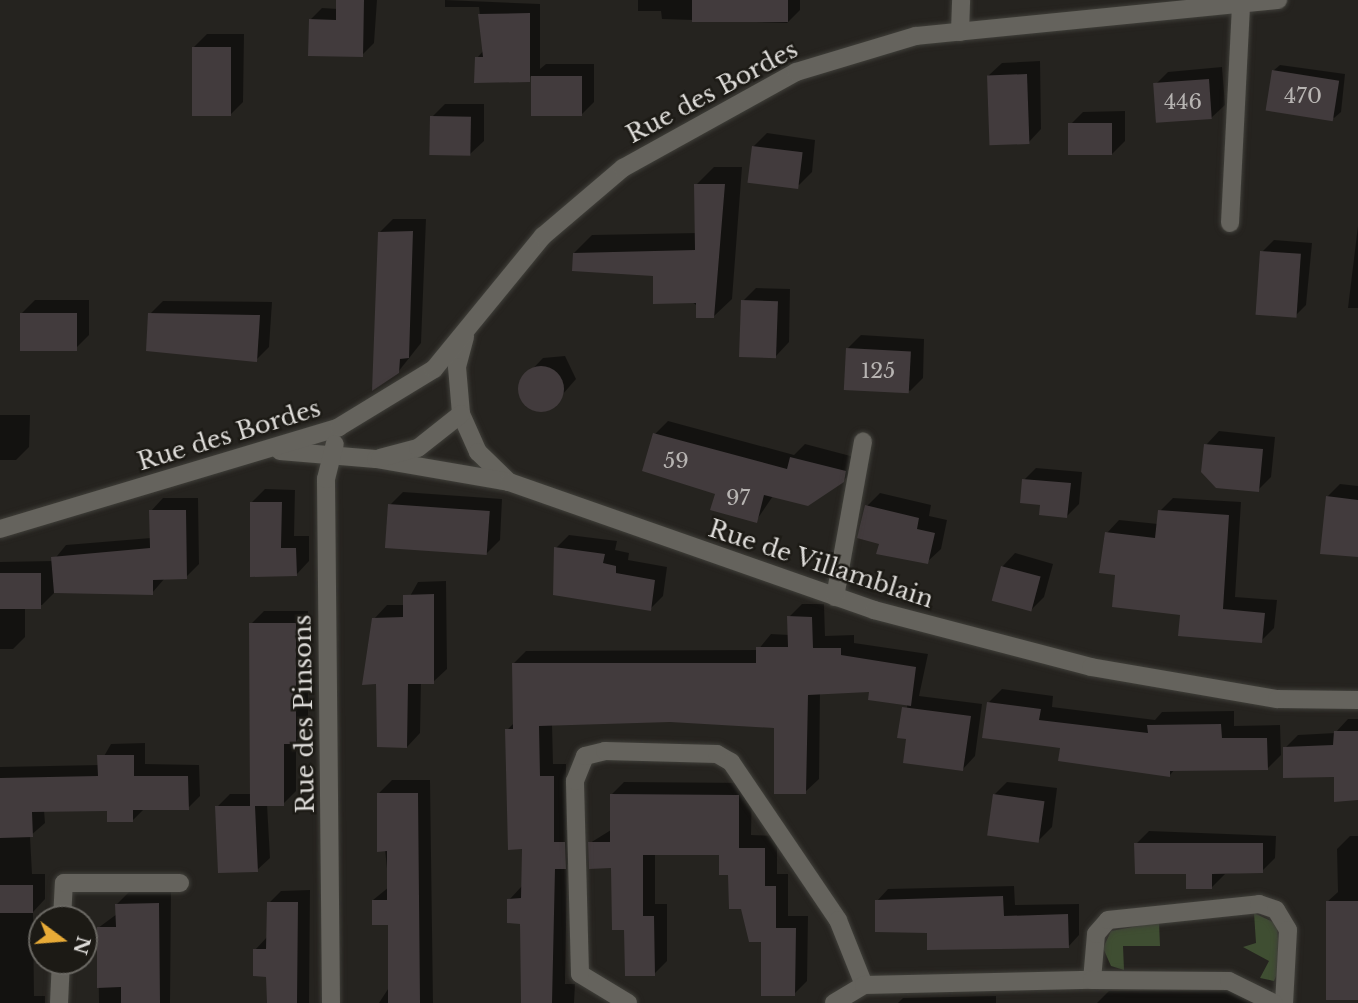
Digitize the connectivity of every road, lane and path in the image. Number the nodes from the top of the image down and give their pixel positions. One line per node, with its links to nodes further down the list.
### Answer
1 (961, 0): 4 (street)
2 (1278, 0): 3 (street, Rue des Bordes)
3 (1241, 8): 4 (street, Rue des Bordes); 5 (street)
4 (960, 32): 6 (street, Rue des Bordes)
5 (1230, 223)
6 (475, 313): 7 (street, Rue des Bordes); 8 (street, Rue des Bordes)
7 (461, 414): 12 (street); 13 (street, Rue des Bordes)
8 (340, 427): 10 (street, Rue des Bordes); 11 (street, Rue des Pinsons)
9 (863, 441): 15 (street)
10 (275, 451): 11 (street, Rue de Villamblain); 14 (street, Rue des Bordes)
11 (333, 454): 12 (street, Rue de Villamblain); 23 (street, Rue des Pinsons)
12 (376, 458): 13 (street, Rue de Villamblain)
13 (509, 482): 15 (street, Rue de Villamblain)
14 (0, 529)
15 (835, 597): 16 (street, Rue de Villamblain)
16 (1358, 700)
17 (180, 883): 18 (street)
18 (63, 905)
19 (60, 975): 22 (street)
20 (1092, 980): 21 (street); 26 (street); 27 (street)
21 (864, 985): 24 (street); 25 (street)
22 (59, 1003)
23 (331, 1003)
24 (628, 1003)
25 (834, 1003)
26 (1274, 1003)
27 (1284, 1003)

